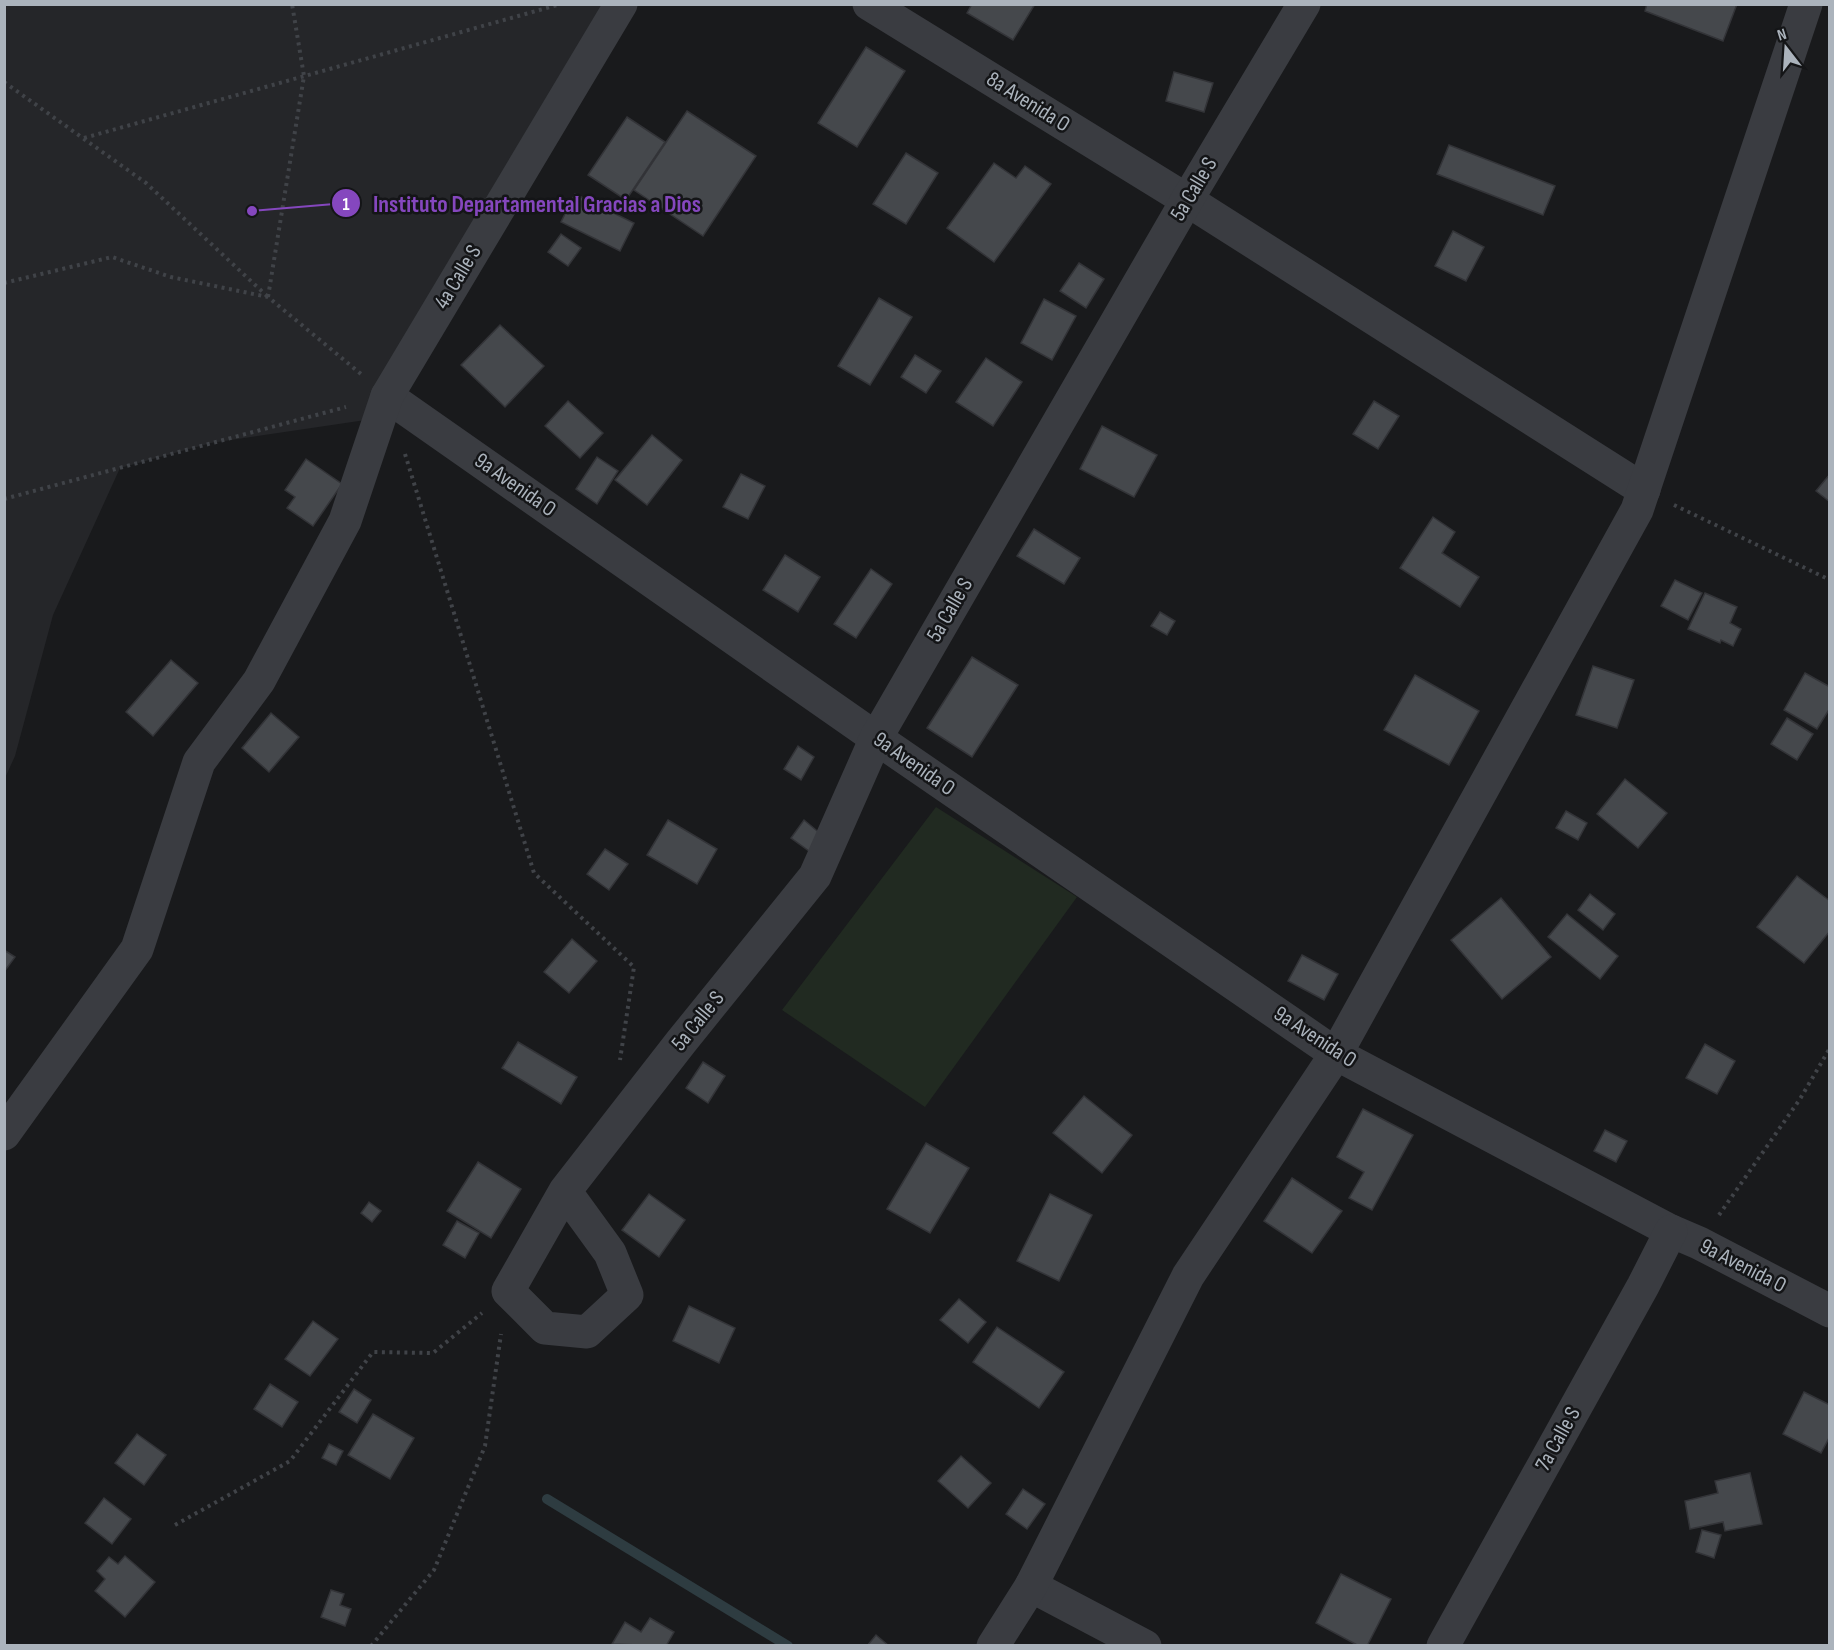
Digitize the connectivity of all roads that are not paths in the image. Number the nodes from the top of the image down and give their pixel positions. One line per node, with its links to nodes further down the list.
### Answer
1 (621, 4): 6 (street, 4a Calle S)
2 (869, 4): 5 (street, 8a Avenida O)
3 (1304, 4): 5 (street, 5a Calle S)
4 (1806, 4): 7 (street)
5 (1187, 200): 7 (street, 8a Avenida O); 8 (street, 5a Calle S)
6 (387, 396): 8 (street, 9a Avenida O); 10 (street, 4a Calle S)
7 (1644, 490): 9 (street)
8 (876, 738): 9 (street, 9a Avenida O); 11 (street, 5a Calle S)
9 (1336, 1054): 12 (street, 9a Avenida O); 14 (street)
10 (4, 1134)
11 (565, 1191): 11 (street, 5a Calle S)
12 (1685, 1237): 13 (street, 9a Avenida O); 17 (street, 7a Calle S)
13 (1830, 1311)
14 (1031, 1586): 15 (street); 16 (street)
15 (993, 1646)
16 (1144, 1646)
17 (1443, 1646)

